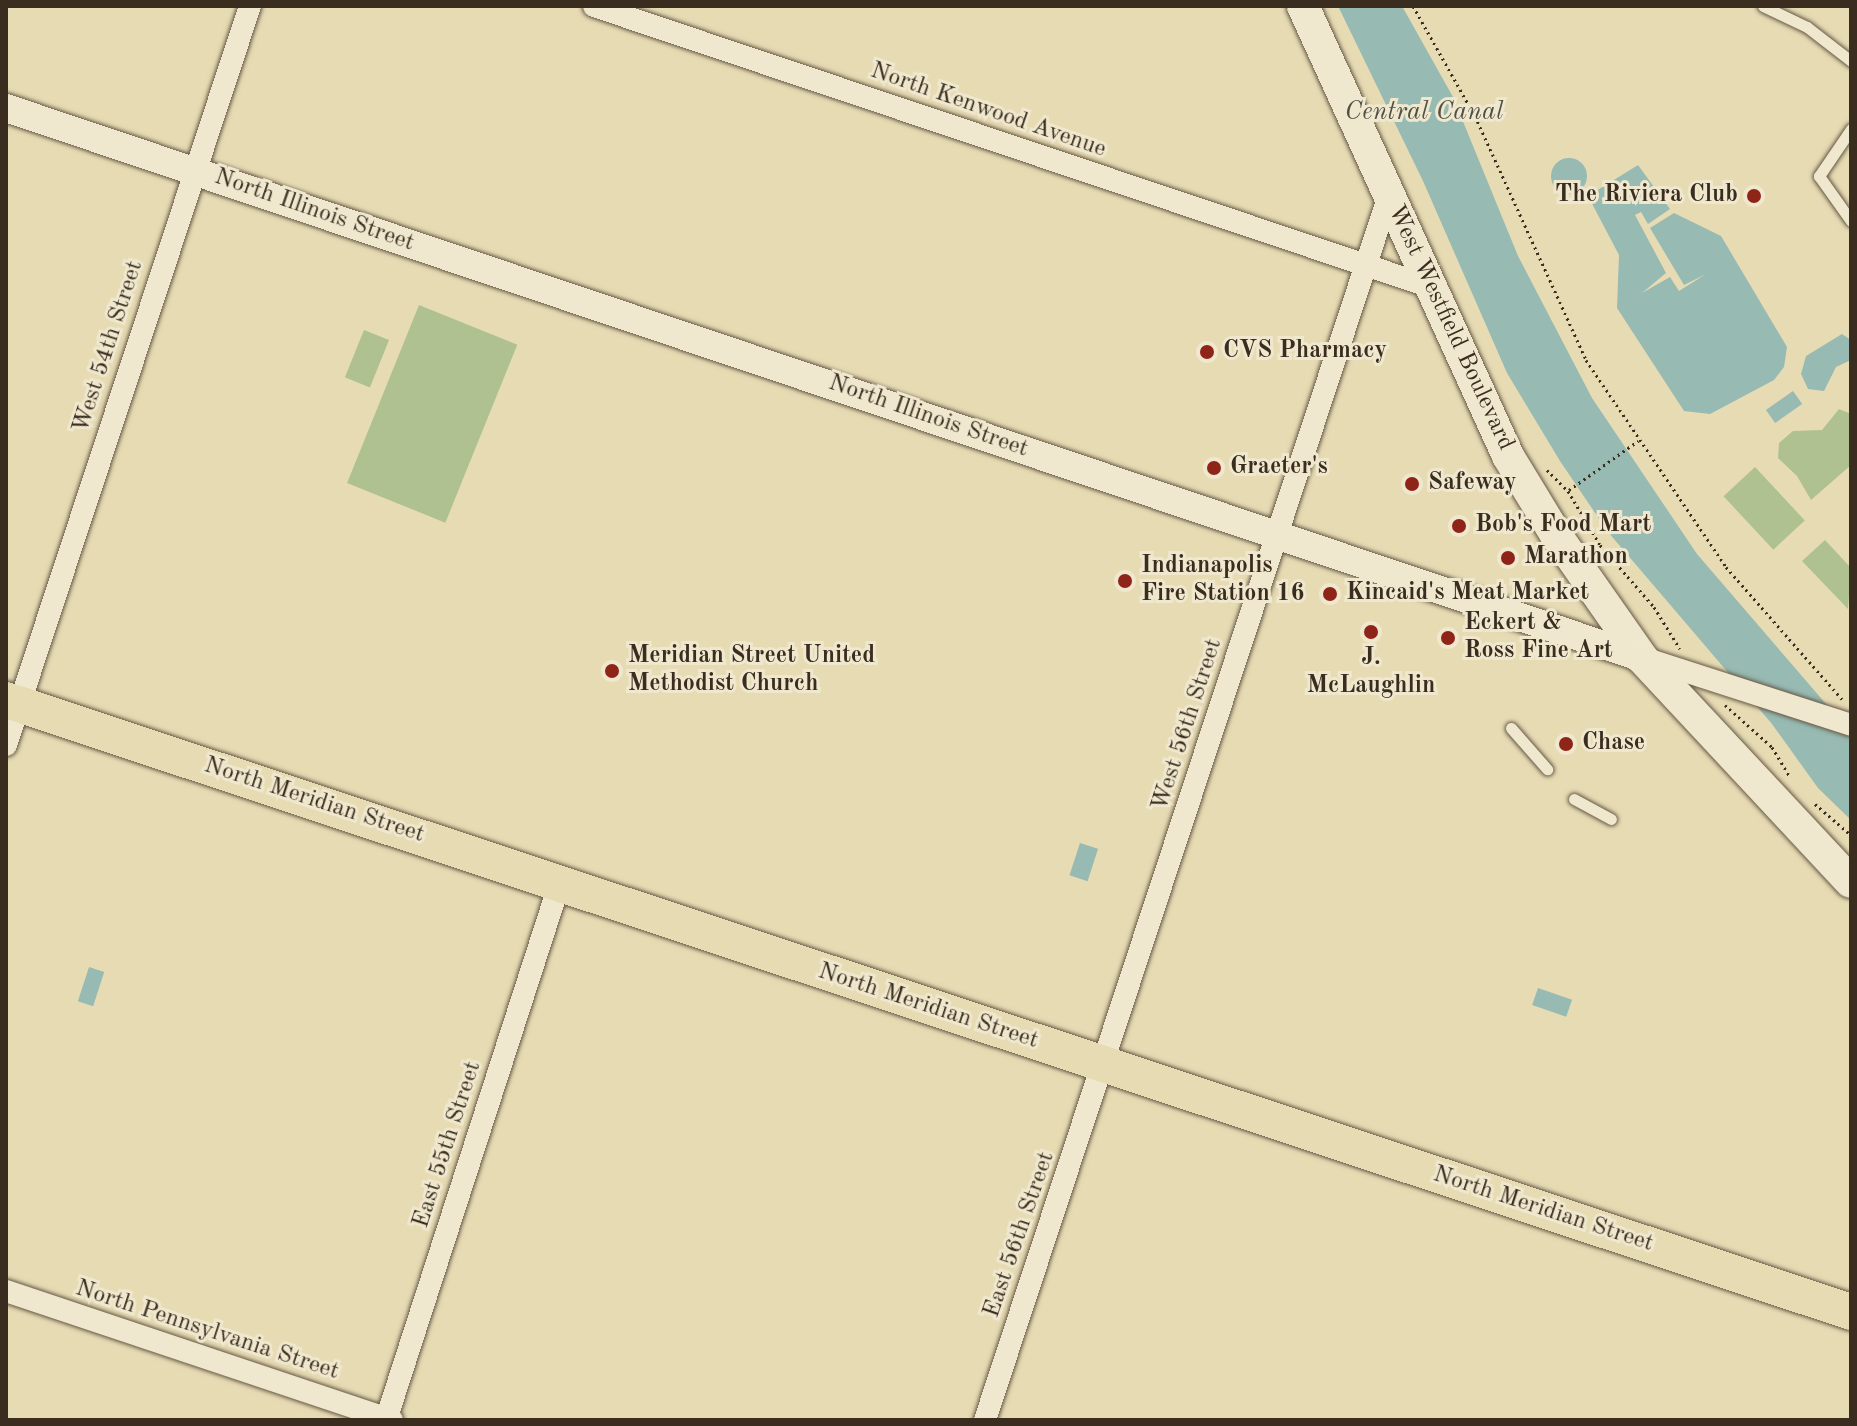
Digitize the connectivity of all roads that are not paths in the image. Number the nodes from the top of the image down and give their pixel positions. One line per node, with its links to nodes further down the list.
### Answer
1 (250, 6): 8 (street, West 54th Street)
2 (594, 6): 11 (street, North Kenwood Avenue)
3 (1303, 6): 9 (main road, West Westfield Boulevard)
4 (1763, 6): 5 (lane)
5 (1851, 61)
6 (6, 108): 8 (street, North Illinois Street)
7 (1851, 129): 10 (lane)
8 (195, 172): 13 (street, North Illinois Street); 15 (street, West 54th Street)
9 (1389, 195): 11 (street); 12 (main road, West Westfield Boulevard)
10 (1851, 221)
11 (1366, 264): 12 (street, North Kenwood Avenue); 13 (street, West 56th Street)
12 (1431, 287): 14 (main road, West Westfield Boulevard)
13 (1279, 535): 14 (street, North Illinois Street); 24 (street, West 56th Street)
14 (1642, 658): 16 (street, North Illinois Street); 22 (main road, West Westfield Boulevard)
15 (13, 702): 18 (street, West 54th Street); 23 (main road, North Meridian Street)
16 (1849, 719)
17 (1511, 728): 19 (lane)
18 (6, 745)
19 (1547, 769)
20 (1574, 799): 21 (lane)
21 (1611, 819)
22 (1851, 882)
23 (559, 885): 24 (main road, North Meridian Street); 27 (street, East 55th Street)
24 (1104, 1066): 26 (main road, North Meridian Street); 28 (street, East 56th Street)
25 (6, 1291): 27 (street, North Pennsylvania Street)
26 (1851, 1312)
27 (388, 1419)
28 (985, 1420)

